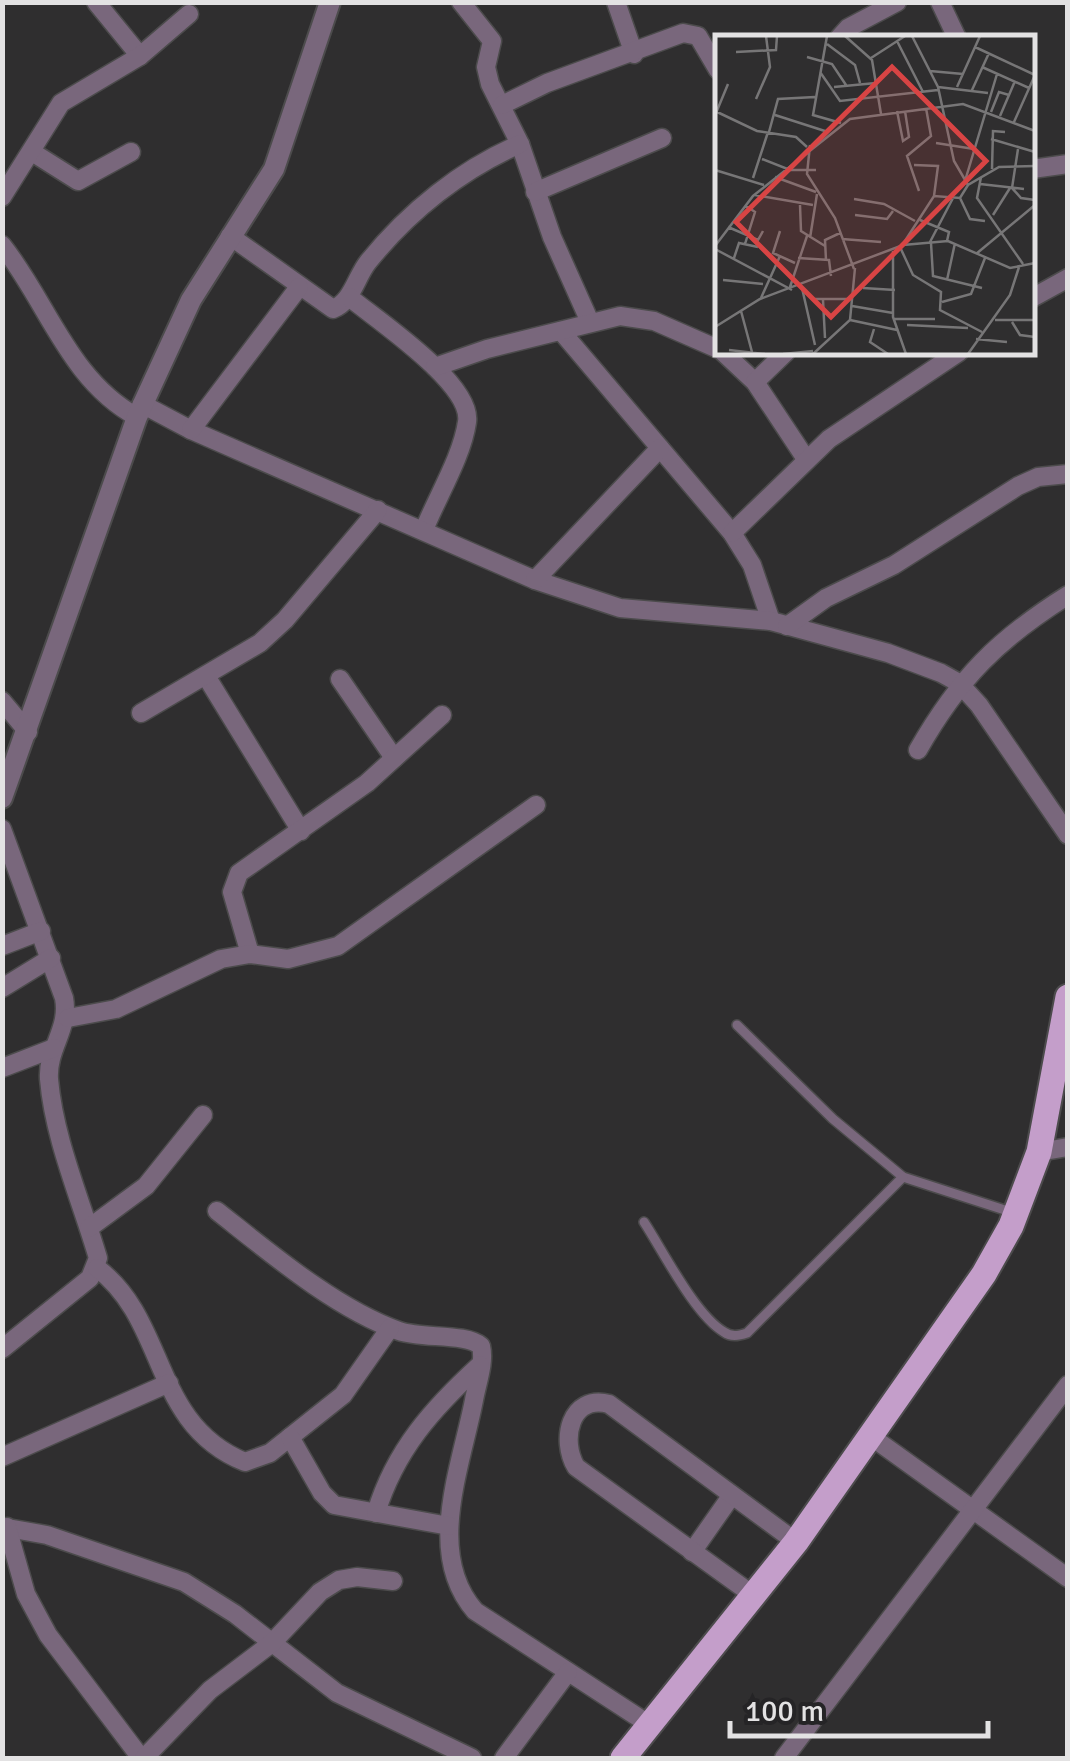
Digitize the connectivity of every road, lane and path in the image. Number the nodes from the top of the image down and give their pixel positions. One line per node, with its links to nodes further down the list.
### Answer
1 (96, 2): 13 (street)
2 (461, 2): 9 (street)
3 (488, 2): 9 (street)
4 (616, 2): 12 (street)
5 (897, 2): 10 (street)
6 (940, 2): 11 (street)
7 (327, 3): 24 (street)
8 (190, 14): 13 (street)
9 (474, 17): 15 (street)
10 (842, 35)
11 (956, 35)
12 (634, 54): 14 (street); 15 (street)
13 (140, 56): 18 (street)
14 (715, 64)
15 (502, 105): 17 (street)
16 (662, 138): 22 (street)
17 (520, 144): 22 (street); 28 (street)
18 (32, 152): 19 (street); 23 (street)
19 (131, 152)
20 (1068, 164): 21 (street)
21 (1035, 169)
22 (535, 192): 30 (street)
23 (2, 197)
24 (230, 236): 27 (street); 38 (street)
25 (2, 245): 38 (street)
26 (1068, 278): 29 (street)
27 (299, 288): 28 (street); 39 (street)
28 (349, 296): 36 (street)
29 (1035, 296)
30 (590, 322): 31 (street); 32 (street)
31 (561, 332): 36 (street); 40 (street)
32 (715, 349)
33 (725, 355): 37 (street)
34 (783, 355): 37 (street)
35 (954, 355): 41 (street)
36 (435, 367): 44 (street)
37 (755, 382): 41 (street)
38 (140, 410): 39 (street); 55 (street)
39 (191, 430): 43 (street)
40 (660, 448): 45 (street); 46 (street)
41 (806, 460): 45 (street)
42 (1068, 474): 48 (street)
43 (378, 510): 44 (street); 49 (street)
44 (424, 530): 46 (street)
45 (732, 533): 48 (street)
46 (535, 580): 48 (street)
47 (1068, 594): 51 (street)
48 (779, 624): 51 (street)
49 (206, 676): 53 (street); 61 (street)
50 (340, 679): 57 (street)
51 (959, 683): 56 (street); 62 (street)
52 (2, 700): 55 (street)
53 (141, 713)
54 (442, 715): 57 (street)
55 (28, 732): 58 (street)
56 (918, 750)
57 (394, 758): 61 (street)
58 (3, 794)
59 (536, 805): 65 (street)
60 (2, 829): 63 (street)
61 (301, 830): 65 (street)
62 (1068, 834)
63 (41, 931): 64 (street); 66 (street)
64 (2, 946)
65 (250, 954): 69 (street)
66 (50, 958): 67 (street); 69 (street)
67 (2, 988)
68 (1068, 996): 71 (main road)
69 (68, 1018): 72 (street)
70 (737, 1026): 77 (lane)
71 (1065, 1034): 76 (main road)
72 (54, 1048): 73 (street); 81 (street)
73 (2, 1068)
74 (203, 1114): 81 (street)
75 (1068, 1147): 76 (street)
76 (1039, 1152): 79 (main road)
77 (903, 1177): 79 (lane); 80 (lane)
78 (217, 1211): 83 (street)
79 (1016, 1214): 88 (main road)
80 (644, 1222)
81 (89, 1228): 82 (street)
82 (97, 1268): 84 (street); 86 (street)
83 (390, 1328): 85 (street); 89 (street)
84 (2, 1349)
85 (481, 1364): 93 (street); 94 (street)
86 (169, 1383): 89 (street); 90 (street)
87 (1068, 1385): 92 (street)
88 (870, 1434): 92 (street); 96 (main road)
89 (290, 1437): 93 (street)
90 (2, 1457)
91 (732, 1495): 96 (street); 97 (street); 97 (street)
92 (970, 1508): 98 (street); 108 (street)
93 (376, 1512): 94 (street)
94 (449, 1526): 102 (street)
95 (5, 1527): 101 (street); 105 (street)
96 (796, 1542): 100 (main road)
97 (692, 1552): 100 (street)
98 (1068, 1578)
99 (393, 1581): 101 (street)
100 (753, 1595): 103 (main road)
101 (272, 1643): 104 (street); 105 (street)
102 (568, 1672): 103 (street); 106 (street)
103 (650, 1725): 107 (main road)
104 (466, 1757)
105 (143, 1758)
106 (504, 1758)
107 (623, 1758)
108 (784, 1758)

